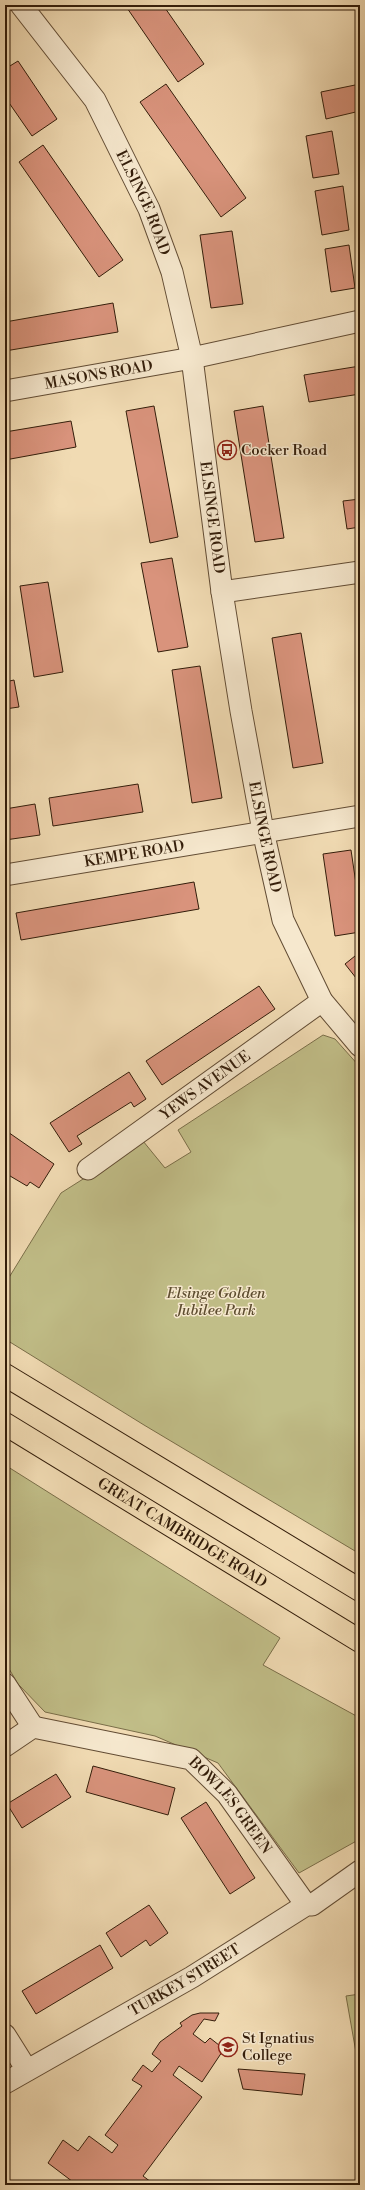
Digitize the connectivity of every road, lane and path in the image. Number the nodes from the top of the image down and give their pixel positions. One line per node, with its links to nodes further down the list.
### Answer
1 (21, 5): 3 (street, ELSINGE ROAD)
2 (360, 321): 3 (street)
3 (192, 358): 4 (street, MASONS ROAD); 6 (street, ELSINGE ROAD)
4 (5, 391)
5 (360, 572): 6 (street)
6 (222, 592): 8 (street, ELSINGE ROAD)
7 (360, 816): 8 (street)
8 (263, 831): 9 (street, KEMPE ROAD); 10 (street, ELSINGE ROAD)
9 (5, 875)
10 (322, 1001): 11 (street, ELSINGE ROAD); 12 (street, YEWS AVENUE)
11 (360, 1046)
12 (88, 1169)
13 (5, 1375): 15 (highway)
14 (5, 1424): 16 (highway, GREAT CAMBRIDGE ROAD)
15 (360, 1590)
16 (360, 1641)
17 (5, 1684): 18 (street)
18 (33, 1727): 19 (street); 21 (street, BOWLES GREEN)
19 (5, 1746)
20 (360, 1871): 21 (street, TURKEY STREET)
21 (306, 1905): 23 (street, TURKEY STREET)
22 (5, 2035): 23 (street)
23 (27, 2070): 24 (street, TURKEY STREET)
24 (5, 2083)

